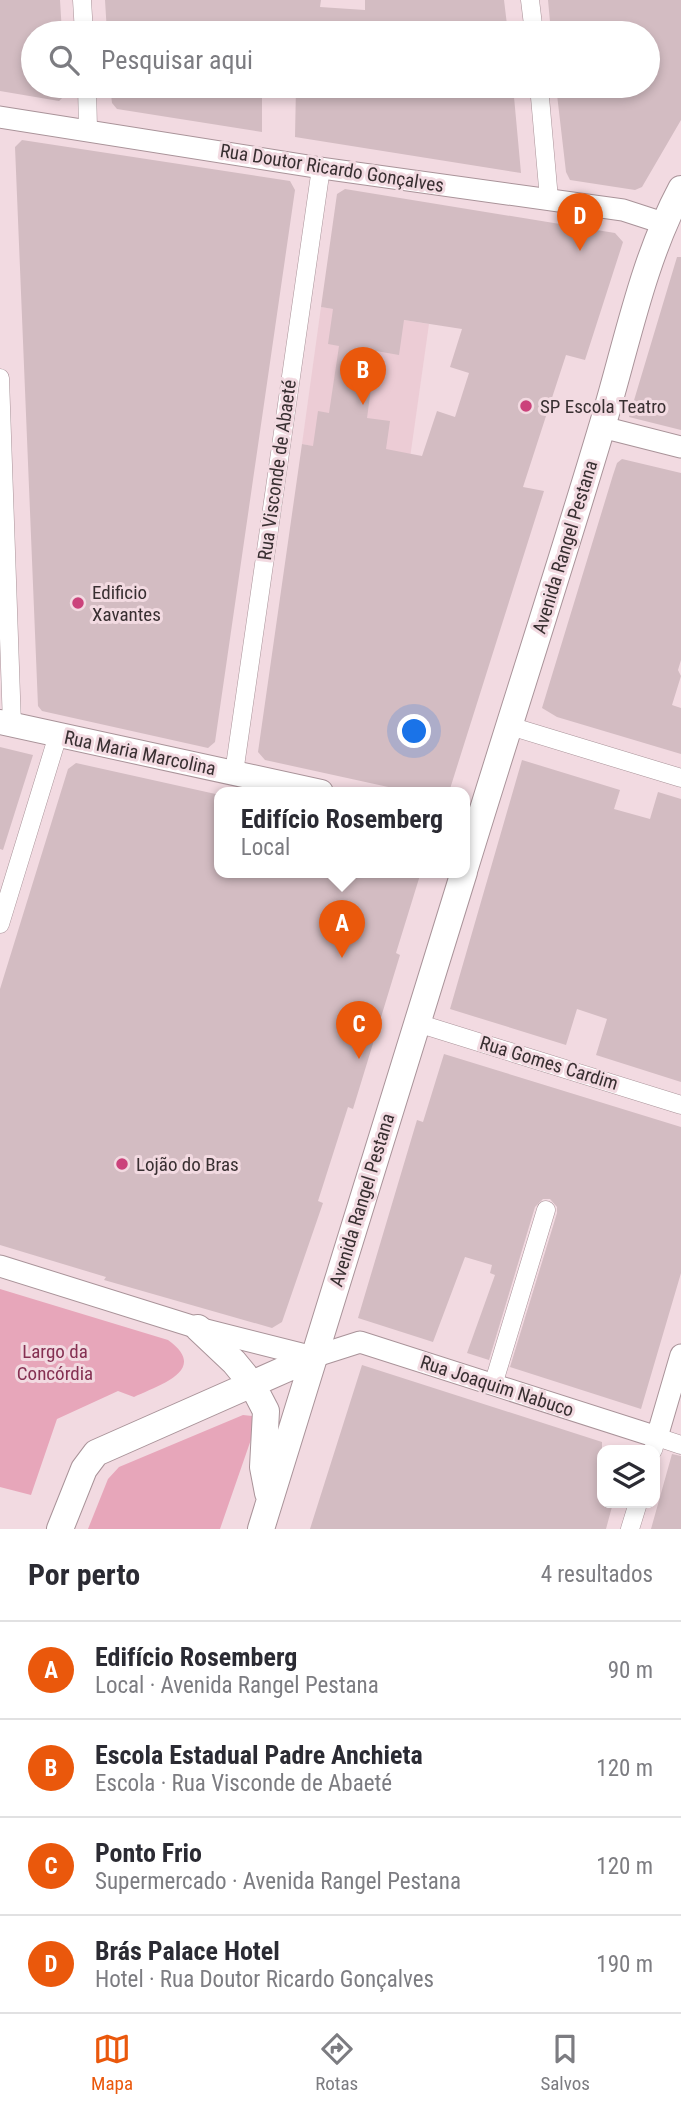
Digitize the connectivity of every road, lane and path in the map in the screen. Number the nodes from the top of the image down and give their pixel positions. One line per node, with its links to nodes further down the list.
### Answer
1 (82, 0): 3 (street)
2 (530, 0): 4 (street)
3 (83, 21)
4 (533, 21)
5 (87, 98): 8 (street)
6 (540, 98): 11 (street)
7 (0, 117): 8 (street, Rua Doutor Ricardo Gonçalves)
8 (88, 129): 9 (street, Rua Doutor Ricardo Gonçalves)
9 (321, 168): 11 (street, Rua Doutor Ricardo Gonçalves); 20 (street, Rua Visconde de Abaeté)
10 (681, 189): 12 (main road, Avenida Rangel Pestana)
11 (549, 200): 12 (street, Rua Doutor Ricardo Gonçalves)
12 (663, 223): 14 (main road, Avenida Rangel Pestana)
13 (0, 378): 16 (street)
14 (602, 427): 15 (street); 18 (main road, Avenida Rangel Pestana)
15 (681, 447)
16 (2, 509): 17 (street)
17 (6, 724): 19 (main road, Rua Maria Marcolina)
18 (510, 726): 21 (street); 23 (main road, Avenida Rangel Pestana)
19 (58, 735): 20 (main road, Rua Maria Marcolina); 25 (street)
20 (234, 773): 22 (main road, Rua Maria Marcolina)
21 (681, 778)
22 (298, 787)
23 (471, 825)
24 (462, 878): 26 (main road, Avenida Rangel Pestana)
25 (0, 924)
26 (417, 1023): 27 (street, Rua Gomes Cardim); 32 (main road, Avenida Rangel Pestana)
27 (681, 1105)
28 (546, 1210): 34 (street)
29 (0, 1266): 30 (street)
30 (198, 1328): 32 (street); 33 (main road)
31 (681, 1355): 35 (street)
32 (313, 1357): 33 (main road); 34 (street, Rua Joaquim Nabuco); 37 (main road, Avenida Rangel Pestana)
33 (252, 1384): 37 (main road); 39 (main road)
34 (493, 1385): 35 (street, Rua Joaquim Nabuco)
35 (655, 1444): 36 (street, Rua Joaquim Nabuco)
36 (681, 1445)
37 (270, 1501): 40 (main road, Avenida Rangel Pestana)
38 (636, 1508): 41 (street)
39 (60, 1529)
40 (261, 1529)
41 (630, 1529)

